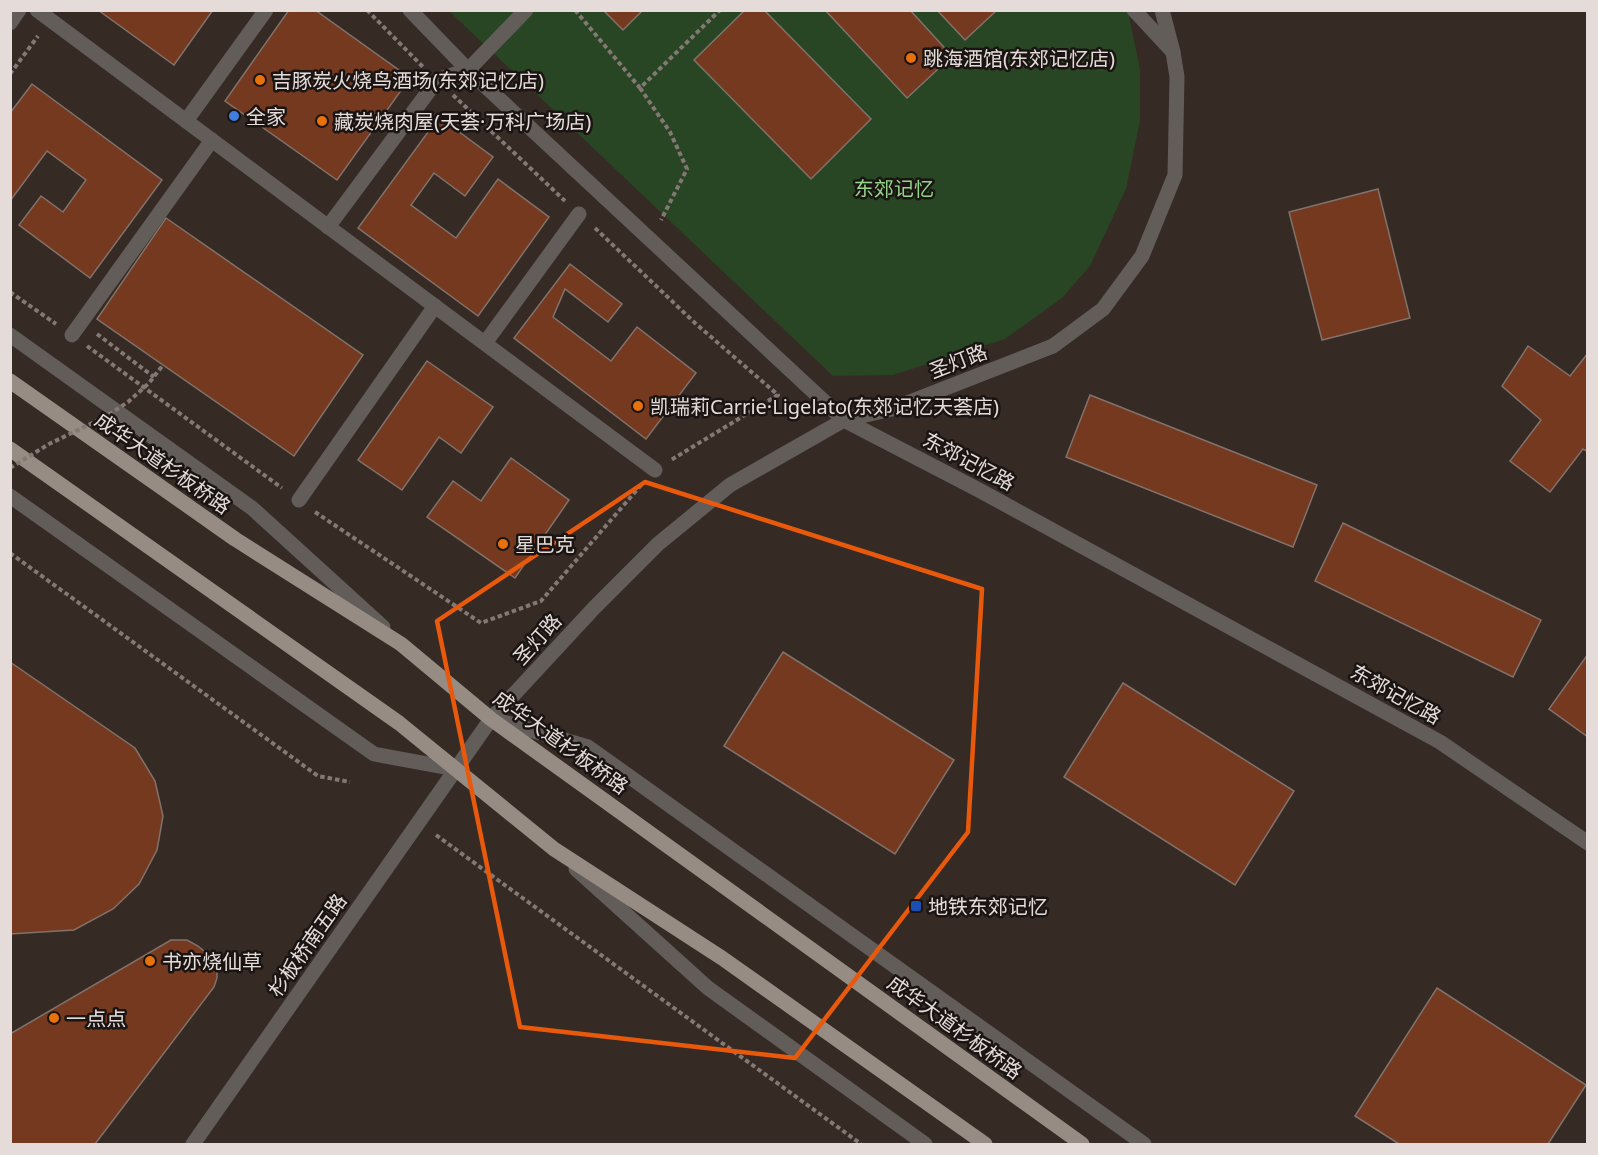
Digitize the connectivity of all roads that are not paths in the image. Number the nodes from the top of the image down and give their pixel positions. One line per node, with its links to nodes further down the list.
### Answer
1 (20, 10): 8 (street)
2 (266, 10): 11 (street)
3 (410, 10): 10 (street, 东郊记忆路)
4 (526, 10): 10 (street)
5 (1134, 10): 9 (street)
6 (1162, 10): 9 (street, 圣灯路)
7 (43, 15): 11 (street)
8 (10, 23)
9 (1173, 52): 20 (street, 圣灯路)
10 (468, 70): 14 (street); 20 (street, 东郊记忆路)
11 (186, 121): 12 (street)
12 (212, 141): 14 (street); 17 (street)
13 (579, 214): 18 (street)
14 (328, 227): 15 (street)
15 (435, 306): 18 (street); 24 (street)
16 (10, 335): 25 (street)
17 (72, 335)
18 (485, 343): 22 (street)
19 (10, 381): 25 (main road, 成华大道杉板桥路)
20 (844, 420): 26 (street, 圣灯路); 28 (street, 东郊记忆路)
21 (10, 448): 27 (main road)
22 (655, 470)
23 (10, 496): 27 (street)
24 (299, 501)
25 (400, 644): 26 (main road, 成华大道杉板桥路)
26 (491, 719): 27 (street, 圣灯路); 33 (main road, 成华大道杉板桥路); 34 (street)
27 (455, 769): 29 (main road); 30 (street, 杉板桥南五路)
28 (1587, 843)
29 (554, 849): 31 (street); 32 (main road)
30 (193, 1144)
31 (925, 1144)
32 (985, 1144)
33 (1082, 1144)
34 (1144, 1144)

